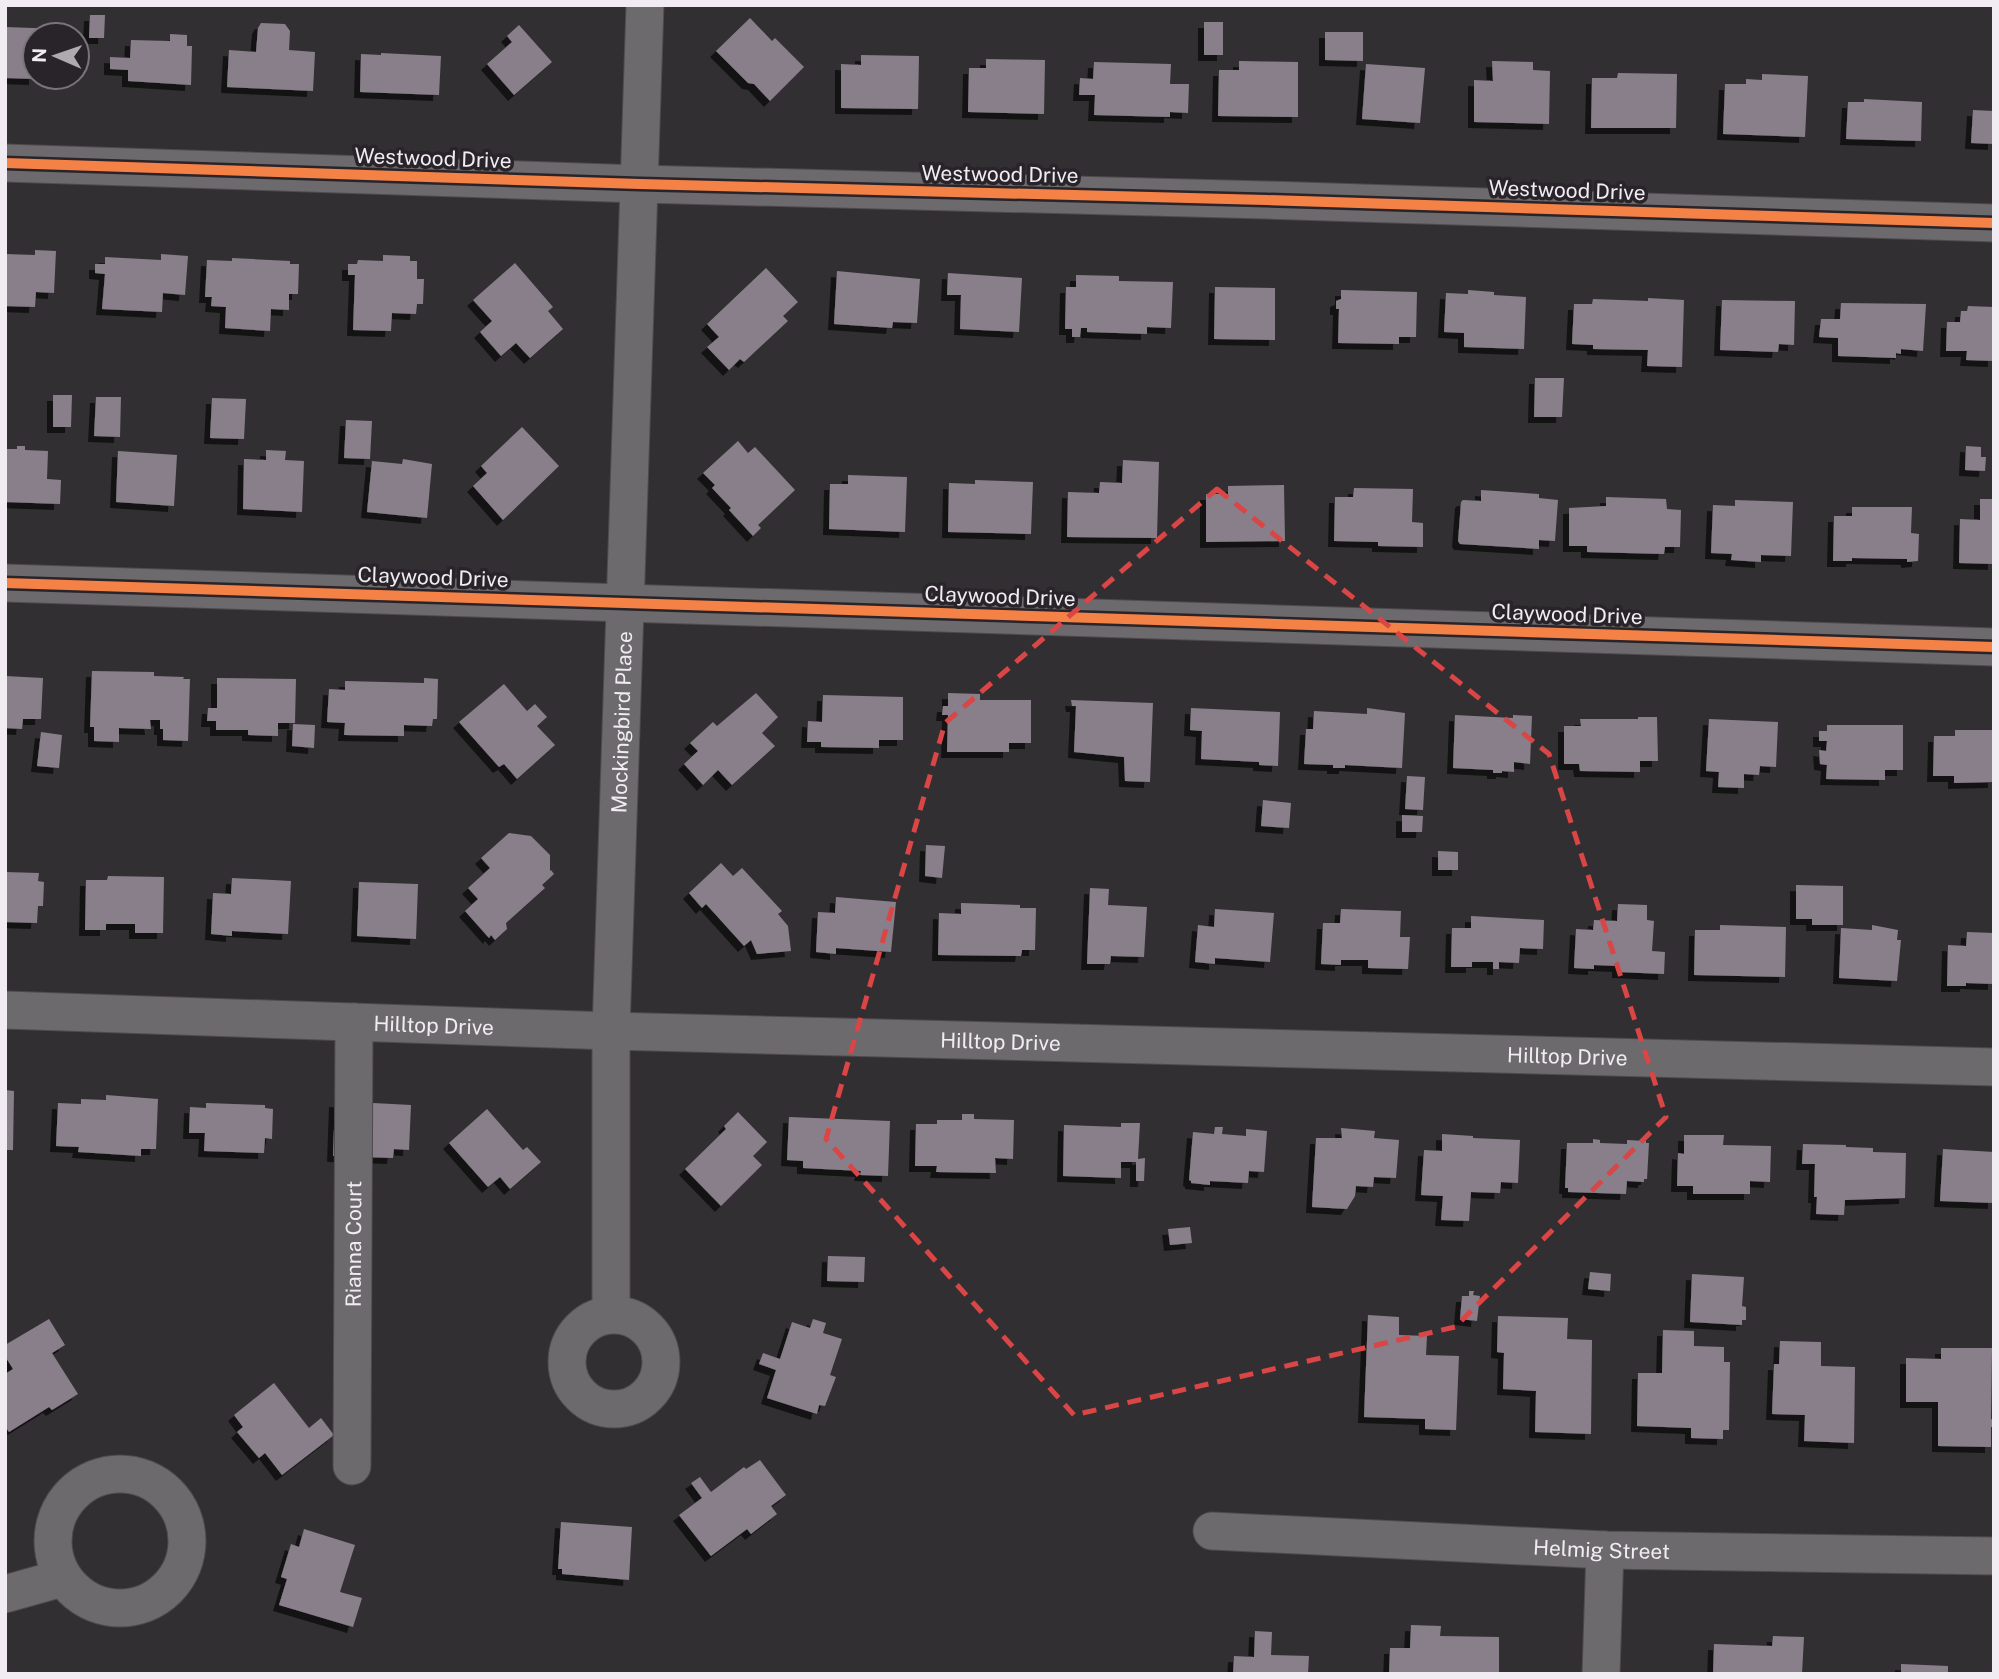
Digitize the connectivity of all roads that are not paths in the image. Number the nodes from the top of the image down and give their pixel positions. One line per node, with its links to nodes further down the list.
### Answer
1 (645, 5): 3 (street, Mockingbird Place)
2 (5, 163): 3 (street, Westwood Drive)
3 (640, 184): 4 (street, Westwood Drive); 6 (street, Mockingbird Place)
4 (1994, 223)
5 (5, 583): 6 (street, Claywood Drive)
6 (625, 603): 7 (street, Claywood Drive); 10 (street, Mockingbird Place)
7 (1994, 647)
8 (5, 1010): 9 (street, Hilltop Drive)
9 (354, 1022): 10 (street, Hilltop Drive); 13 (street, Rianna Court)
10 (611, 1031): 11 (street, Hilltop Drive); 12 (street, Mockingbird Place)
11 (1994, 1067)
12 (611, 1314)
13 (352, 1466)
14 (1212, 1531): 15 (street, Helmig Street)
15 (1605, 1550): 16 (street, Helmig Street); 19 (street)
16 (1994, 1556)
17 (62, 1578): 18 (street)
18 (5, 1594)
19 (1601, 1674)

